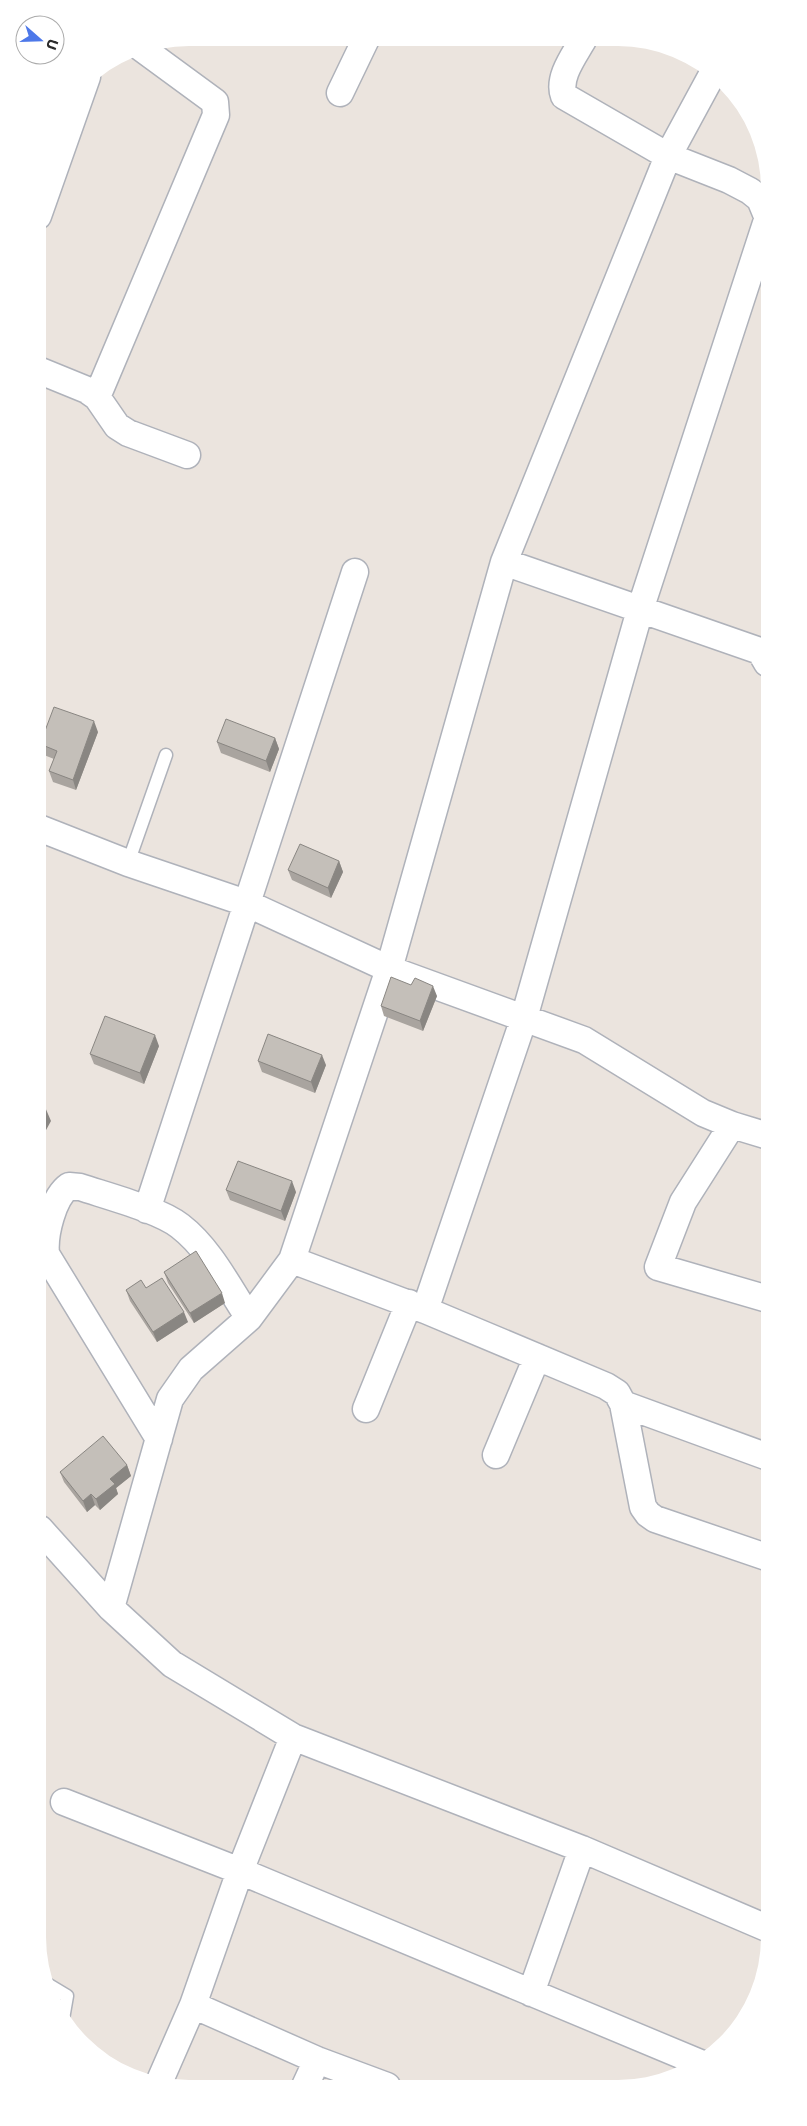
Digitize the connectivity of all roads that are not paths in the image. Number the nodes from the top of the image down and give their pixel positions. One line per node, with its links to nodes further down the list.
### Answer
1 (363, 46): 5 (street)
2 (580, 46): 7 (street)
3 (148, 53): 12 (street)
4 (709, 79): 7 (street)
5 (340, 93)
6 (80, 98): 8 (street)
7 (668, 156): 9 (street); 14 (street)
8 (47, 190)
9 (761, 201)
10 (761, 239): 16 (street)
11 (47, 374): 12 (street)
12 (97, 398): 13 (street)
13 (187, 455)
14 (504, 562): 16 (street); 22 (street)
15 (355, 572): 21 (street)
16 (640, 610): 17 (street); 23 (street)
17 (761, 647)
18 (166, 755): 20 (lane)
19 (47, 831): 20 (street)
20 (128, 863): 21 (street)
21 (246, 904): 22 (street); 26 (street)
22 (389, 970): 23 (street); 29 (street)
23 (524, 1018): 24 (street); 31 (street)
24 (732, 1125): 25 (street); 30 (street)
25 (760, 1134)
26 (147, 1210): 27 (street); 32 (street)
27 (46, 1237)
28 (46, 1255): 36 (street)
29 (292, 1260): 31 (street); 32 (street)
30 (760, 1297)
31 (417, 1306): 33 (street); 35 (street)
32 (249, 1318): 36 (street)
33 (537, 1358): 34 (street); 38 (street)
34 (623, 1404): 37 (street); 40 (street)
35 (366, 1409)
36 (159, 1439): 41 (street)
37 (760, 1454)
38 (496, 1455)
39 (46, 1537): 41 (street)
40 (760, 1555)
41 (111, 1608): 42 (street)
42 (293, 1736): 44 (street); 45 (street)
43 (64, 1802): 45 (street)
44 (582, 1850): 46 (street); 48 (street)
45 (240, 1871): 48 (street); 49 (street)
46 (760, 1925)
47 (56, 1990): 50 (lane)
48 (531, 1993): 51 (street)
49 (193, 2006): 52 (street); 53 (street)
50 (65, 2008)
51 (691, 2059)
52 (317, 2060): 54 (street); 55 (street)
53 (161, 2077)
54 (308, 2080)
55 (371, 2080)

